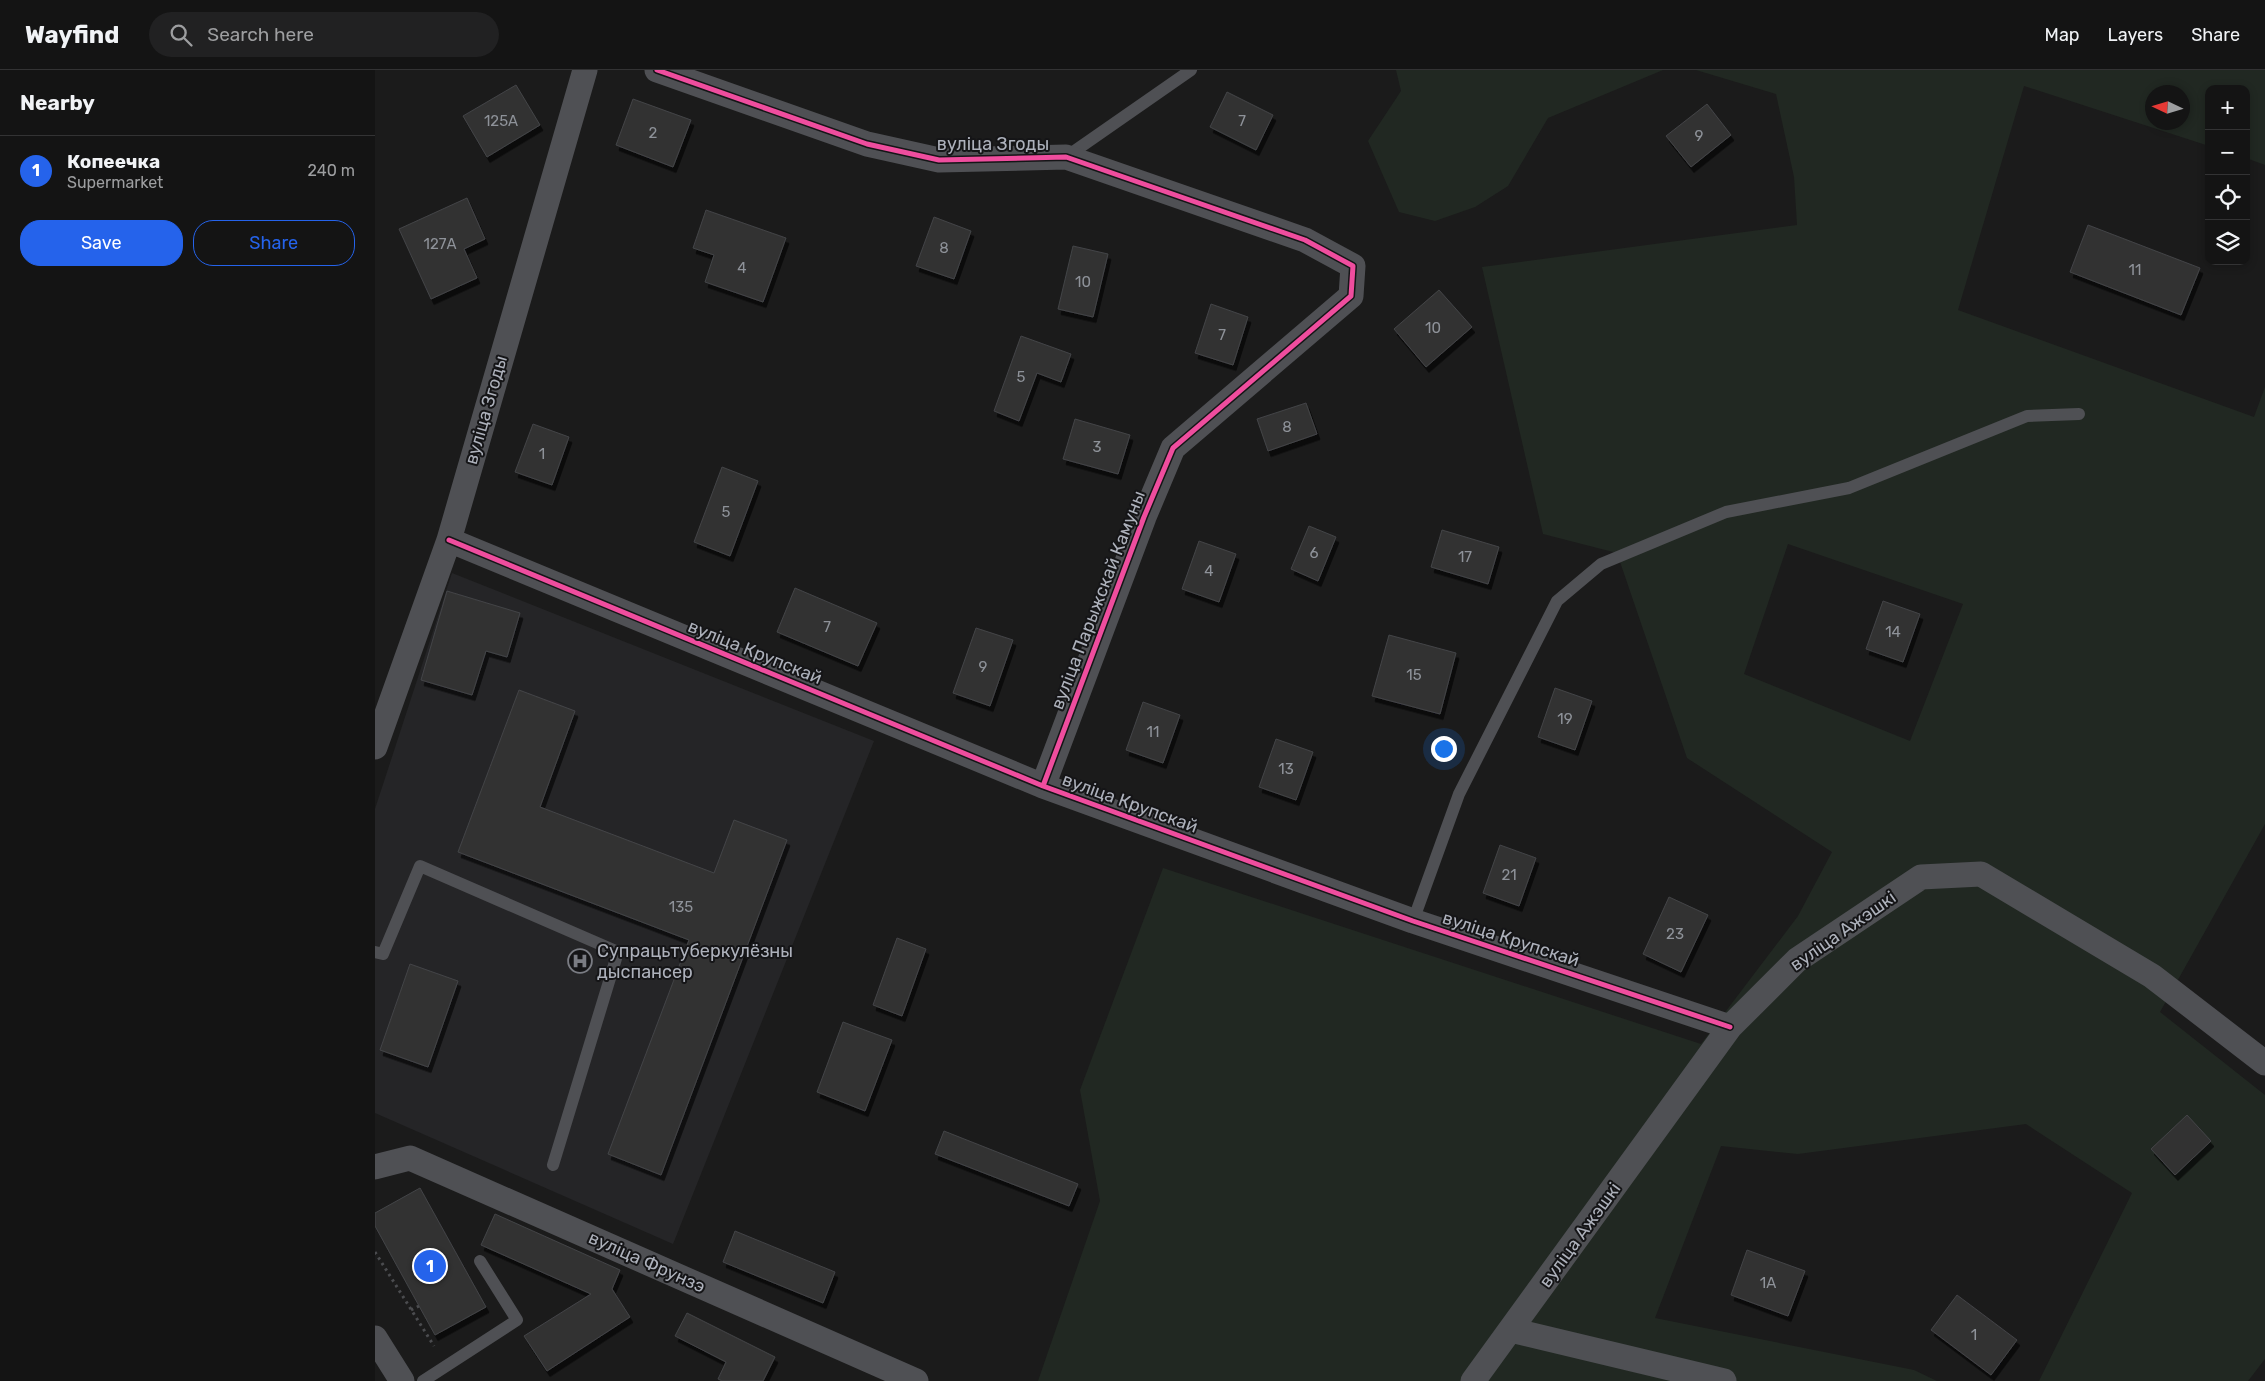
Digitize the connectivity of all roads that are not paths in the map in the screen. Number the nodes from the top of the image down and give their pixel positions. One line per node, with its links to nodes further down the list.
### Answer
1 (585, 70): 7 (street, вуліца Згоды)
2 (657, 70): 4 (street, вуліца Згоды)
3 (1191, 70): 4 (lane)
4 (1065, 157): 5 (street, вуліца Згоды)
5 (1351, 296): 9 (street, вуліца Парыжскай Камуны)
6 (2079, 414): 10 (lane)
7 (449, 540): 8 (street, вуліца Згоды); 9 (street, вуліца Крупскай)
8 (375, 747)
9 (1043, 786): 10 (street, вуліца Крупскай)
10 (1413, 921): 12 (street, вуліца Крупскай)
11 (375, 952): 14 (lane)
12 (1730, 1027): 13 (street, вуліца Ажэшкі); 17 (street, вуліца Ажэшкі)
13 (2265, 1063)
14 (553, 1165)
15 (375, 1166): 21 (street, вуліца Фрунзэ)
16 (480, 1261): 20 (lane)
17 (1511, 1330): 22 (street, вуліца Ажэшкі); 23 (street)
18 (375, 1338): 19 (street)
19 (402, 1381)
20 (423, 1381)
21 (916, 1381)
22 (1473, 1381)
23 (1724, 1381)

